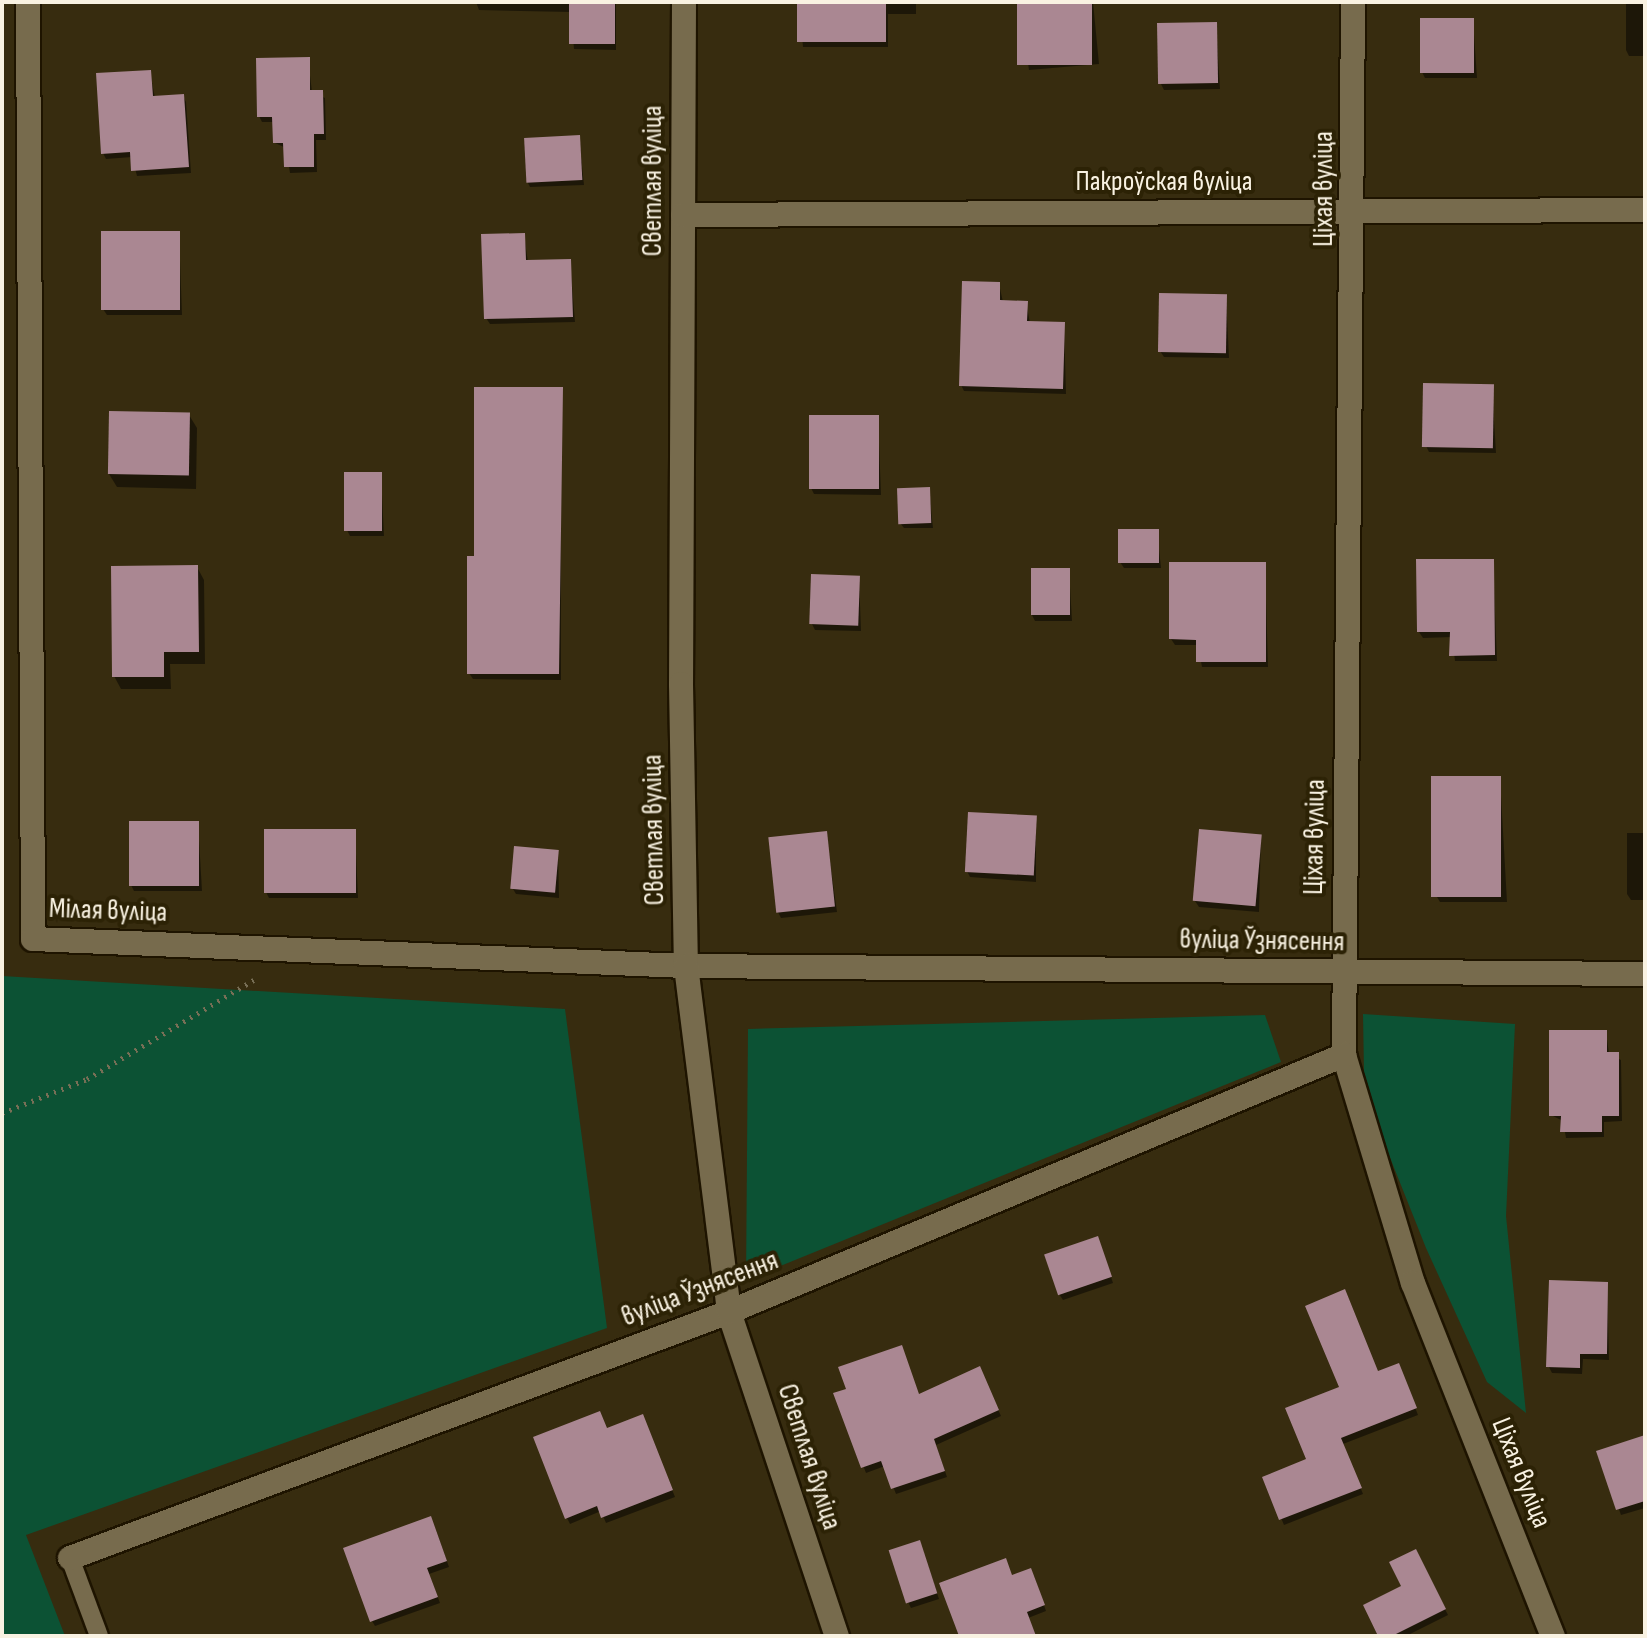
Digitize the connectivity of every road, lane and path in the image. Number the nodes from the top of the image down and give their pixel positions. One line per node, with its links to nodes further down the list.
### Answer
1 (28, 2): 7 (street, Мілая вуліца)
2 (684, 2): 6 (street, Светлая вуліца)
3 (1353, 2): 5 (street, Ціхая вуліца)
4 (1645, 210): 5 (street, Пакроўская вуліца)
5 (1354, 211): 6 (street, Пакроўская вуліца); 8 (street, Ціхая вуліца)
6 (683, 215): 7 (street, Светлая вуліца)
7 (686, 966): 8 (street, вуліца Ўзнясення); 13 (street, Светлая вуліца)
8 (1343, 972): 9 (street, вуліца Ўзнясення); 11 (street, Ціхая вуліца)
9 (1645, 974)
10 (257, 978): 12 (path)
11 (1344, 1055): 13 (street, вуліца Ўзнясення); 17 (street, Ціхая вуліца)
12 (2, 1113)
13 (729, 1312): 14 (street, вуліца Ўзнясення); 16 (street, Светлая вуліца)
14 (70, 1558): 15 (lane)
15 (99, 1636)
16 (837, 1636)
17 (1553, 1636)

